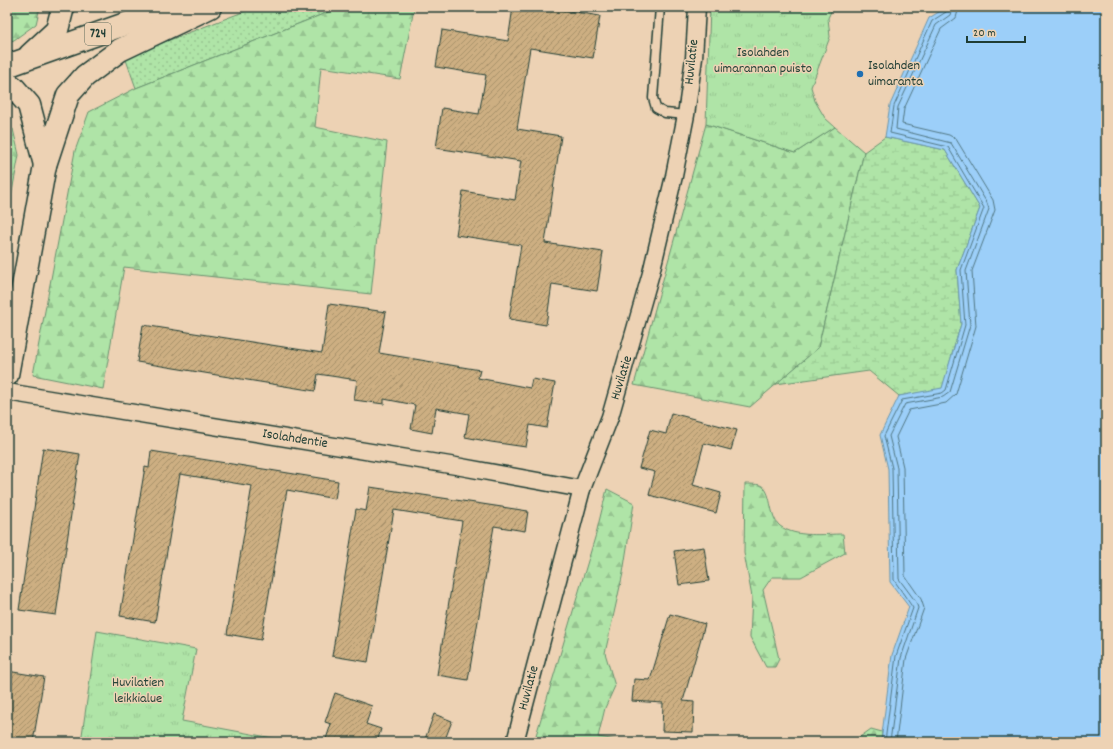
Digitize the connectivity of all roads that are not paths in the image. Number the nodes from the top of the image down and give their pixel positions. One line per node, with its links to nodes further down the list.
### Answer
1 (63, 7): 6 (main road)
2 (173, 7): 6 (main road, 724)
3 (210, 7): 9 (main road)
4 (660, 7): 8 (lane)
5 (697, 7): 8 (street, Huvilatie)
6 (15, 64)
7 (7, 84): 9 (main road)
8 (686, 115): 12 (street, Huvilatie)
9 (45, 165): 10 (main road)
10 (7, 375)
11 (7, 392): 12 (street, Isolahdentie)
12 (582, 489): 13 (street, Huvilatie)
13 (515, 742)

